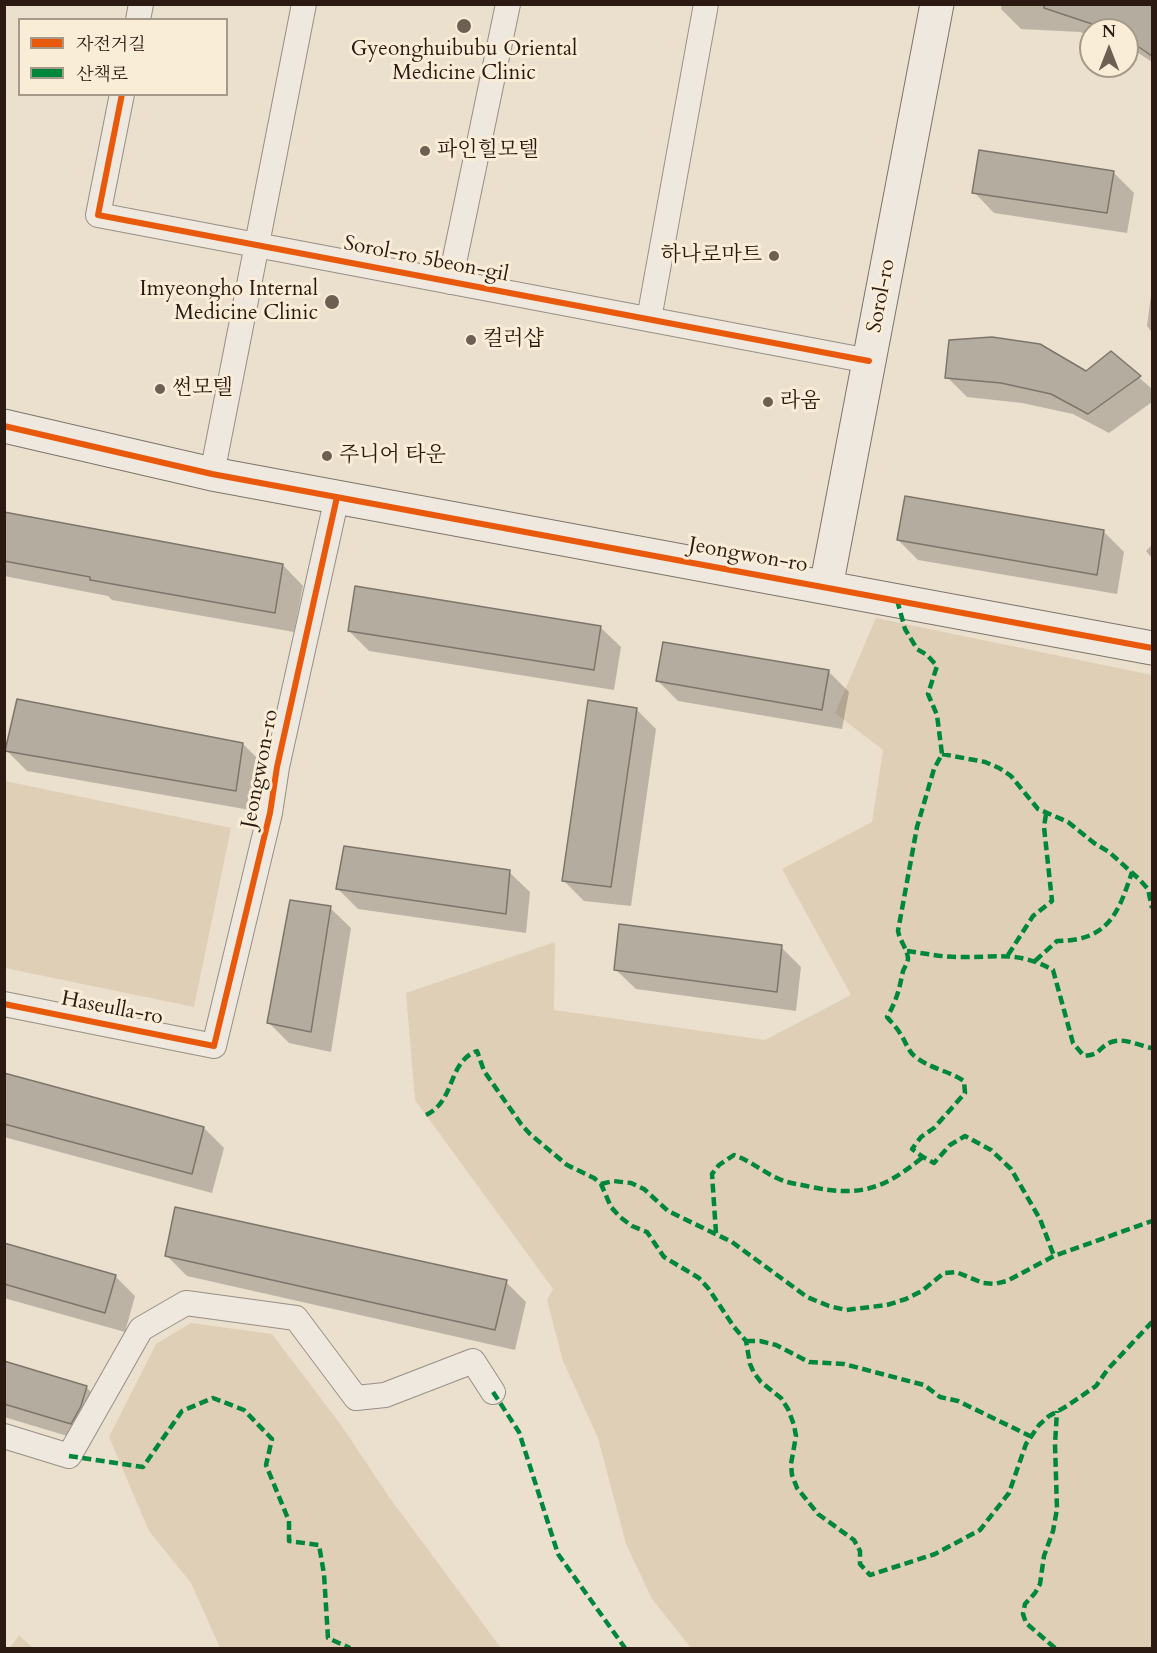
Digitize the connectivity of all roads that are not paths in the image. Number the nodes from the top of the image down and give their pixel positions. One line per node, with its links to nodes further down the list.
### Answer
1 (304, 4): 6 (street)
2 (508, 4): 7 (street, Sorol-ro 5beon-gil)
3 (706, 4): 8 (street)
4 (938, 4): 9 (street, Sorol-ro)
5 (122, 96): 6 (street, Sorol-ro 5beon-gil)
6 (256, 245): 7 (street, Sorol-ro 5beon-gil); 11 (street)
7 (450, 282): 8 (street, Sorol-ro 5beon-gil)
8 (649, 319): 9 (street, Sorol-ro 5beon-gil)
9 (869, 361): 13 (street, Sorol-ro)
10 (4, 426): 11 (street, Jeongwon-ro)
11 (212, 474): 12 (street, Jeongwon-ro)
12 (337, 497): 13 (street, Jeongwon-ro); 16 (street, Jeongwon-ro)
13 (826, 587): 14 (street, Jeongwon-ro)
14 (1152, 648)
15 (4, 1005): 16 (street, Haseulla-ro)
16 (214, 1046)
17 (494, 1392): 18 (street)
18 (4, 1436)

